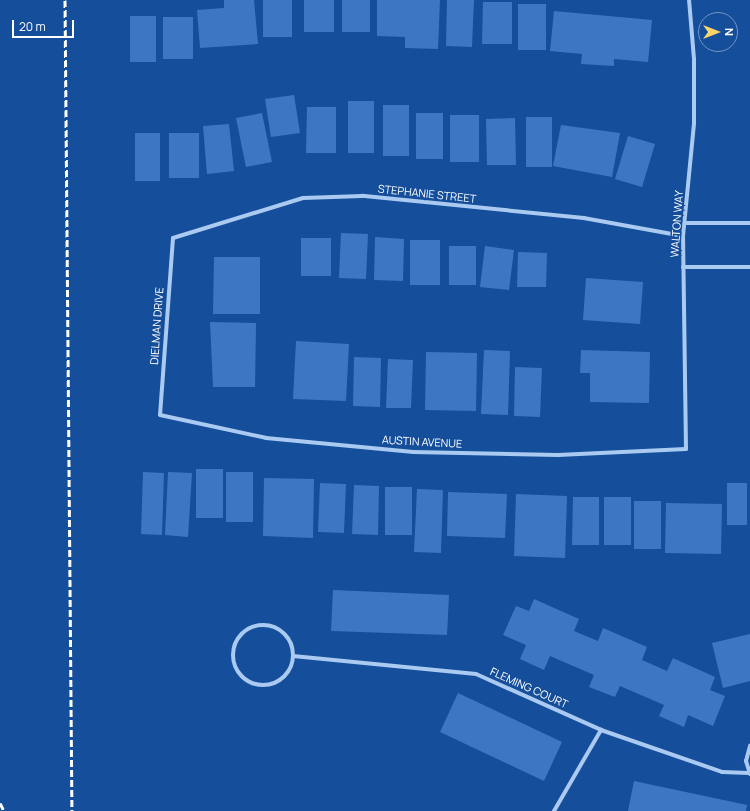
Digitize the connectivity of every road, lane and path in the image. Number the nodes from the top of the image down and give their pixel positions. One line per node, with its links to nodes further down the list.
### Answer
1 (689, 0): 2 (street, WALTON WAY)
2 (685, 223): 3 (street); 4 (street, WALTON WAY)
3 (750, 223)
4 (683, 236): 5 (street, STEPHANIE STREET); 6 (street, WALTON WAY)
5 (172, 238): 8 (street, DIELMAN DRIVE)
6 (683, 266): 7 (street); 9 (street, WALTON WAY)
7 (750, 267)
8 (160, 415): 9 (street, AUSTIN AVENUE)
9 (686, 449)
10 (293, 656): 10 (street); 11 (street, FLEMING COURT)
11 (601, 730): 13 (street, FLEMING COURT); 14 (street)
12 (750, 746): 13 (street, FLEMING COURT)
13 (749, 774)
14 (554, 811)

